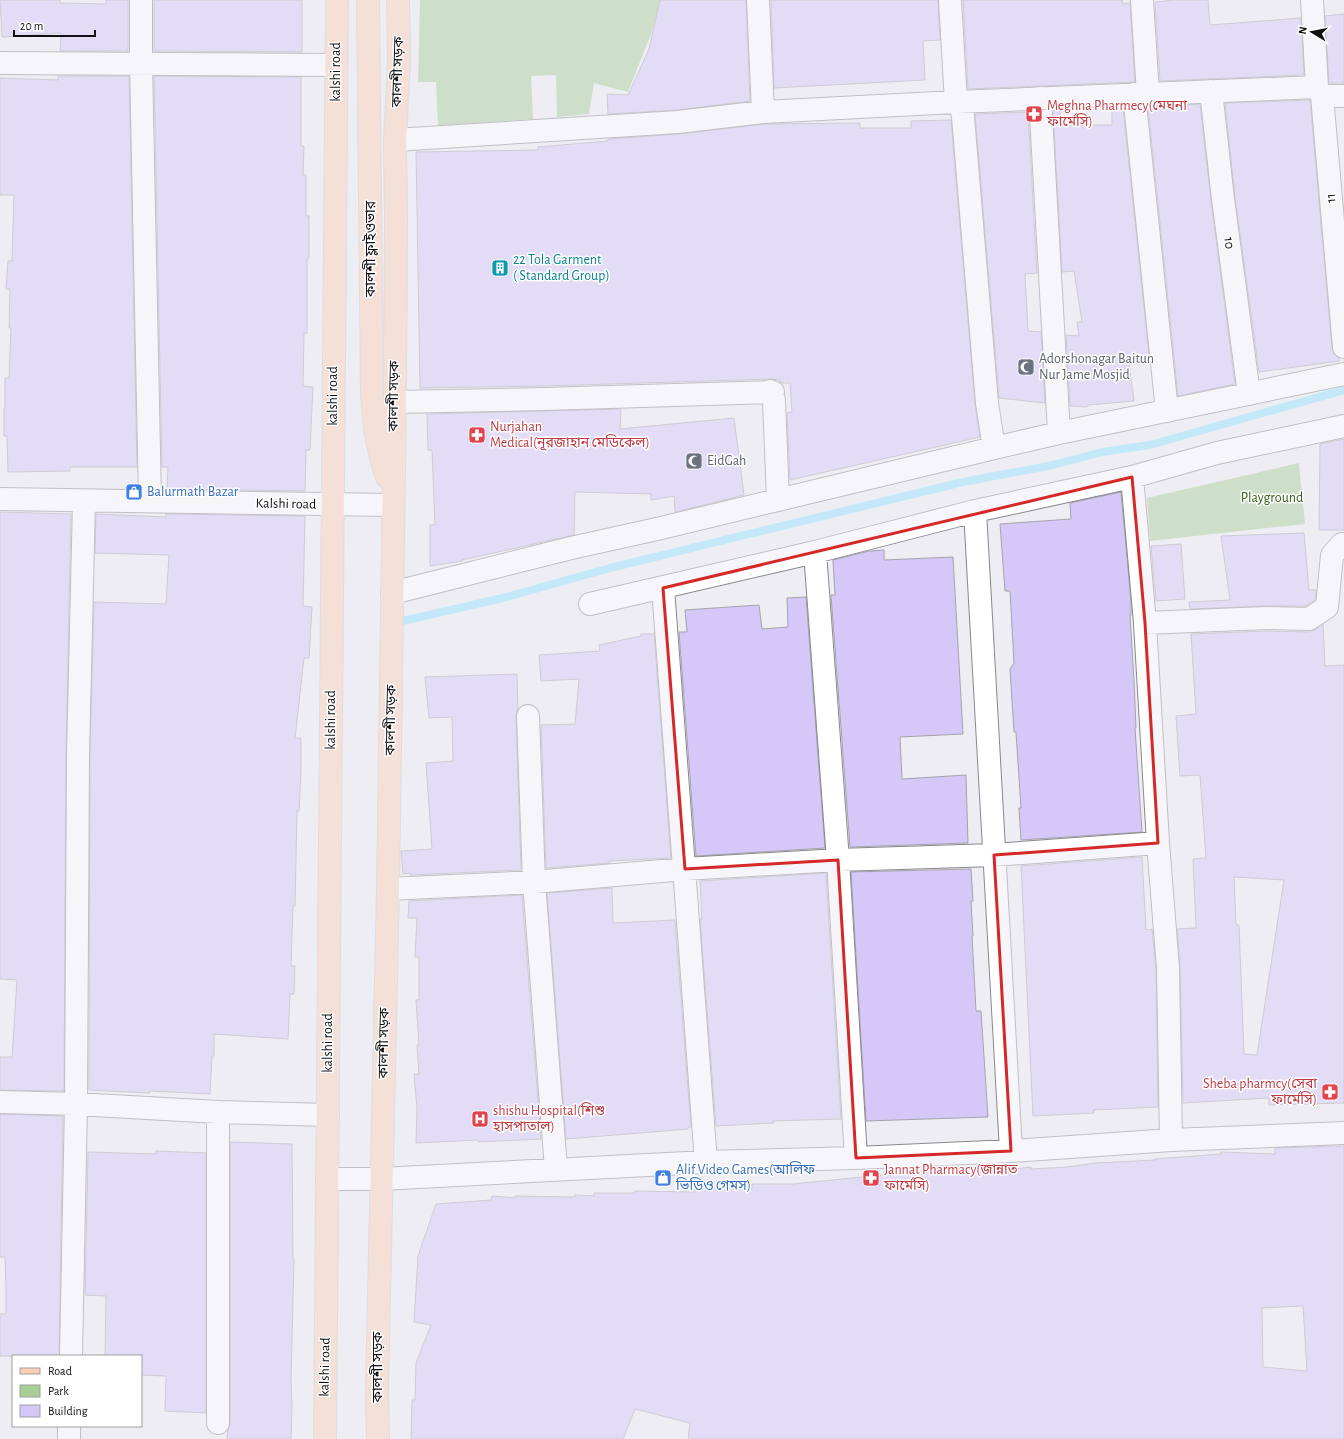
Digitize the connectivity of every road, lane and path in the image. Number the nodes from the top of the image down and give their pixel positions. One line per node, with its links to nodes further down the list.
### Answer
1 (141, 0): 10 (street)
2 (337, 0): 11 (main road, kalshi road)
3 (368, 0): 30 (main road, কালশী ফ্লাইওভার)
4 (398, 0): 19 (main road, কালশী সড়ক)
5 (758, 0): 18 (street)
6 (950, 0): 17 (street)
7 (1142, 0): 14 (street)
8 (1312, 0): 13 (street, 11)
9 (0, 63): 10 (street)
10 (141, 63): 11 (street); 32 (street)
11 (336, 65): 34 (main road, kalshi road)
12 (1210, 91): 13 (street); 14 (street); 22 (street, 10)
13 (1319, 92): 15 (street); 20 (street, 11)
14 (1141, 94): 16 (street); 24 (street)
15 (1344, 96)
16 (1040, 98): 17 (street); 26 (street)
17 (956, 102): 18 (street); 27 (street)
18 (763, 112): 19 (street)
19 (395, 140): 23 (main road, কালশী সড়ক)
20 (1344, 347)
21 (1344, 374): 22 (street)
22 (1250, 394): 24 (street)
23 (394, 402): 30 (main road, কালশী সড়ক); 31 (street)
24 (1167, 411): 26 (street)
25 (1344, 426): 28 (street)
26 (1059, 433): 27 (street)
27 (994, 448): 31 (street)
28 (1132, 477): 35 (street); 41 (street)
29 (0, 500): 33 (street, Kalshi road)
30 (393, 500): 34 (street, Kalshi road); 39 (main road, কালশী সড়ক)
31 (778, 500): 39 (street)
32 (150, 501): 33 (street, Kalshi road); 34 (street, Kalshi road)
33 (84, 502): 50 (street)
34 (333, 505): 52 (main road, kalshi road)
35 (975, 511): 37 (street); 44 (street)
36 (1344, 544): 41 (street)
37 (815, 552): 38 (street); 45 (street)
38 (663, 588): 40 (street); 46 (street)
39 (392, 593): 48 (main road, কালশী সড়ক)
40 (590, 604)
41 (1145, 623): 43 (street)
42 (528, 716): 47 (street)
43 (1158, 843): 44 (street); 54 (street)
44 (994, 855): 45 (street); 55 (street)
45 (838, 860): 46 (street); 56 (street)
46 (685, 869): 47 (street); 57 (street)
47 (534, 882): 48 (street); 58 (street)
48 (388, 889): 60 (main road, কালশী সড়ক)
49 (0, 1102): 50 (street)
50 (76, 1109): 51 (street); 61 (street)
51 (218, 1112): 52 (street); 62 (street)
52 (328, 1115): 59 (main road, kalshi road)
53 (1344, 1133): 54 (street)
54 (1171, 1140): 55 (street)
55 (1011, 1151): 56 (street)
56 (856, 1158): 57 (street)
57 (706, 1162): 58 (street)
58 (556, 1169): 60 (street)
59 (328, 1179): 60 (street); 65 (main road, kalshi road)
60 (381, 1179): 66 (main road, কালশী সড়ক)
61 (71, 1355)
62 (218, 1423)
63 (69, 1427): 64 (street)
64 (69, 1439)
65 (325, 1439)
66 (378, 1439)

